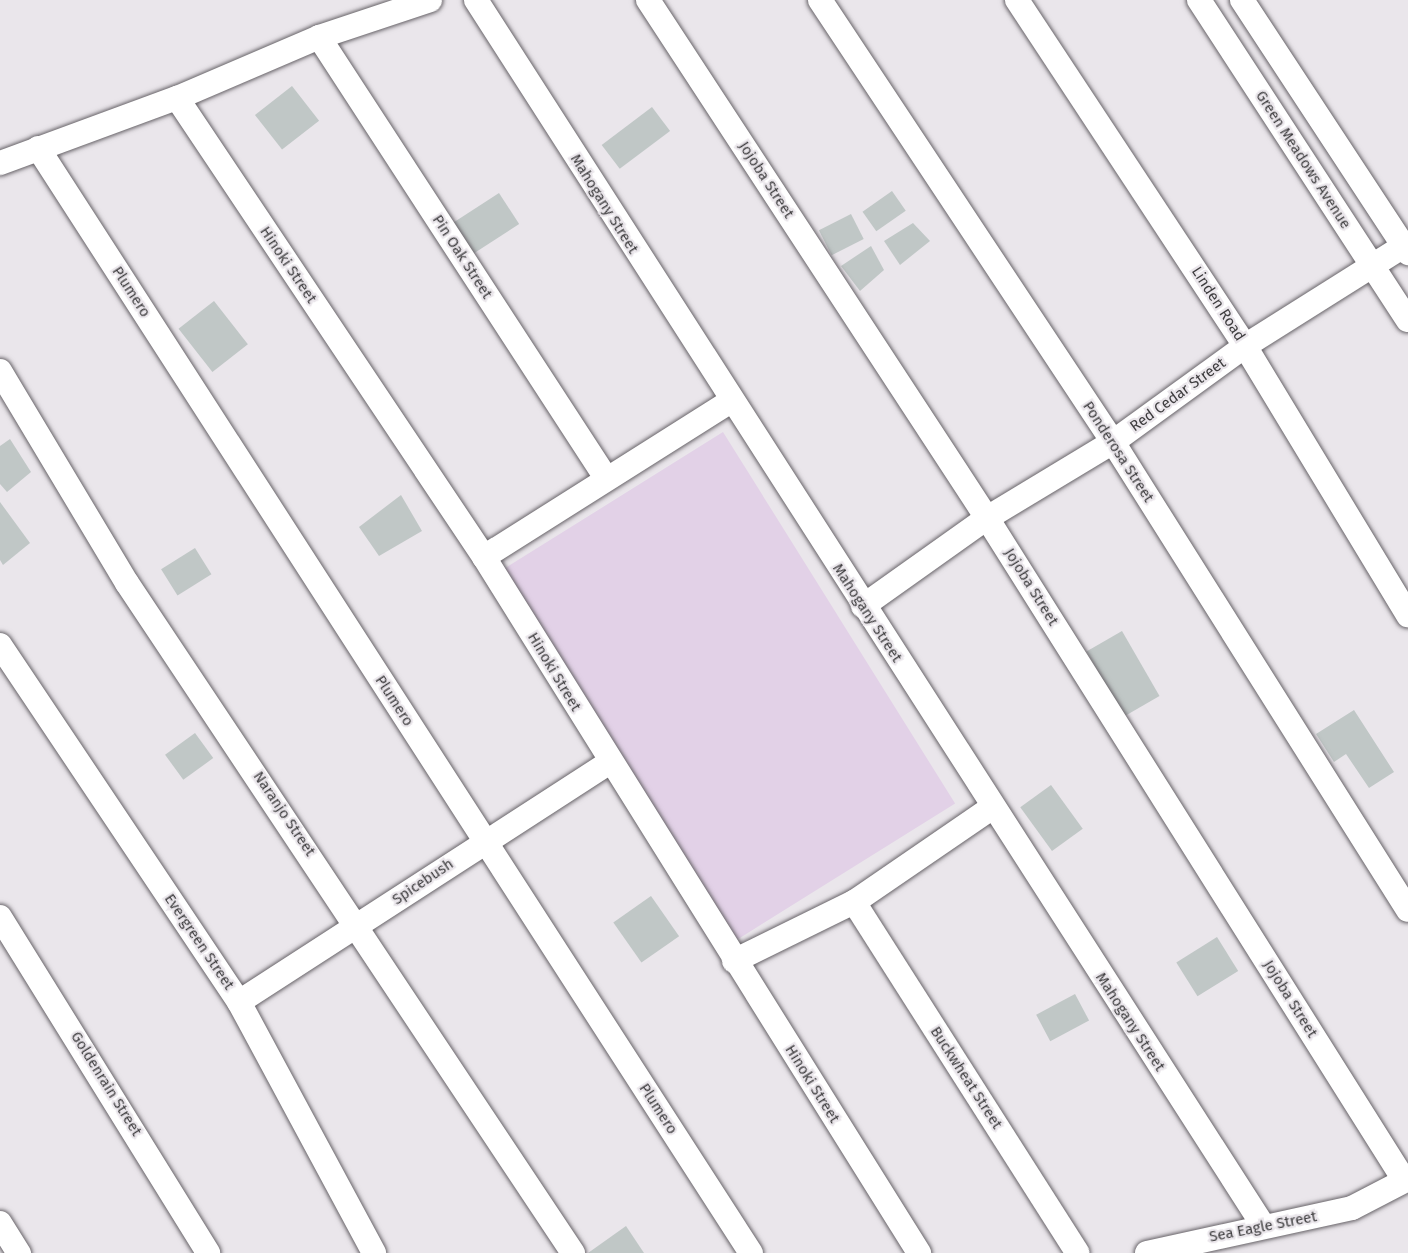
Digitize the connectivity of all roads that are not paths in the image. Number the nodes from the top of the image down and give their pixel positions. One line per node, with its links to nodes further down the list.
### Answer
1 (430, 0): 8 (street)
2 (476, 0): 17 (street, Mahogany Street)
3 (648, 0): 20 (street, Jojoba Street)
4 (820, 0): 18 (street, Ponderosa Street)
5 (1017, 0): 15 (street, Linden Road)
6 (1199, 0): 13 (street, Green Meadows Avenue)
7 (1242, 0): 12 (street)
8 (319, 37): 9 (street); 19 (street, Pin Oak Street)
9 (177, 98): 10 (street); 21 (street, Hinoki Street)
10 (38, 148): 11 (street); 27 (street, Plumero)
11 (0, 163)
12 (1406, 249): 13 (street, Red Cedar Street)
13 (1371, 266): 14 (street, Green Meadows Avenue); 15 (street, Red Cedar Street)
14 (1408, 320)
15 (1245, 346): 18 (street, Red Cedar Street); 23 (street, Linden Road)
16 (0, 371): 31 (street, Naranjo Street)
17 (729, 402): 19 (street); 22 (street, Mahogany Street)
18 (1113, 442): 20 (street, Red Cedar Street); 29 (street, Ponderosa Street)
19 (606, 478): 21 (street)
20 (987, 518): 22 (street, Red Cedar Street); 34 (street, Jojoba Street)
21 (484, 557): 25 (street, Hinoki Street)
22 (863, 606): 26 (street, Mahogany Street)
23 (1408, 615)
24 (0, 645): 33 (street, Evergreen Street)
25 (609, 763): 27 (street, Spicebush); 32 (street, Hinoki Street)
26 (990, 809): 28 (street); 36 (street, Mahogany Street)
27 (484, 841): 31 (street, Spicebush); 41 (street, Plumero)
28 (854, 902): 32 (street); 43 (street, Buckwheat Street)
29 (1408, 910)
30 (0, 917): 38 (street, Goldenrain Street)
31 (359, 924): 33 (street, Spicebush); 40 (street, Naranjo Street)
32 (734, 961): 42 (street, Hinoki Street)
33 (239, 1002): 39 (street, Evergreen Street)
34 (1406, 1180): 36 (street, Sea Eagle Street)
35 (0, 1223): 37 (street)
36 (1262, 1224): 44 (street, Sea Eagle Street)
37 (20, 1253)
38 (208, 1253)
39 (374, 1253)
40 (573, 1253)
41 (751, 1253)
42 (919, 1253)
43 (1078, 1253)
44 (1147, 1253)

